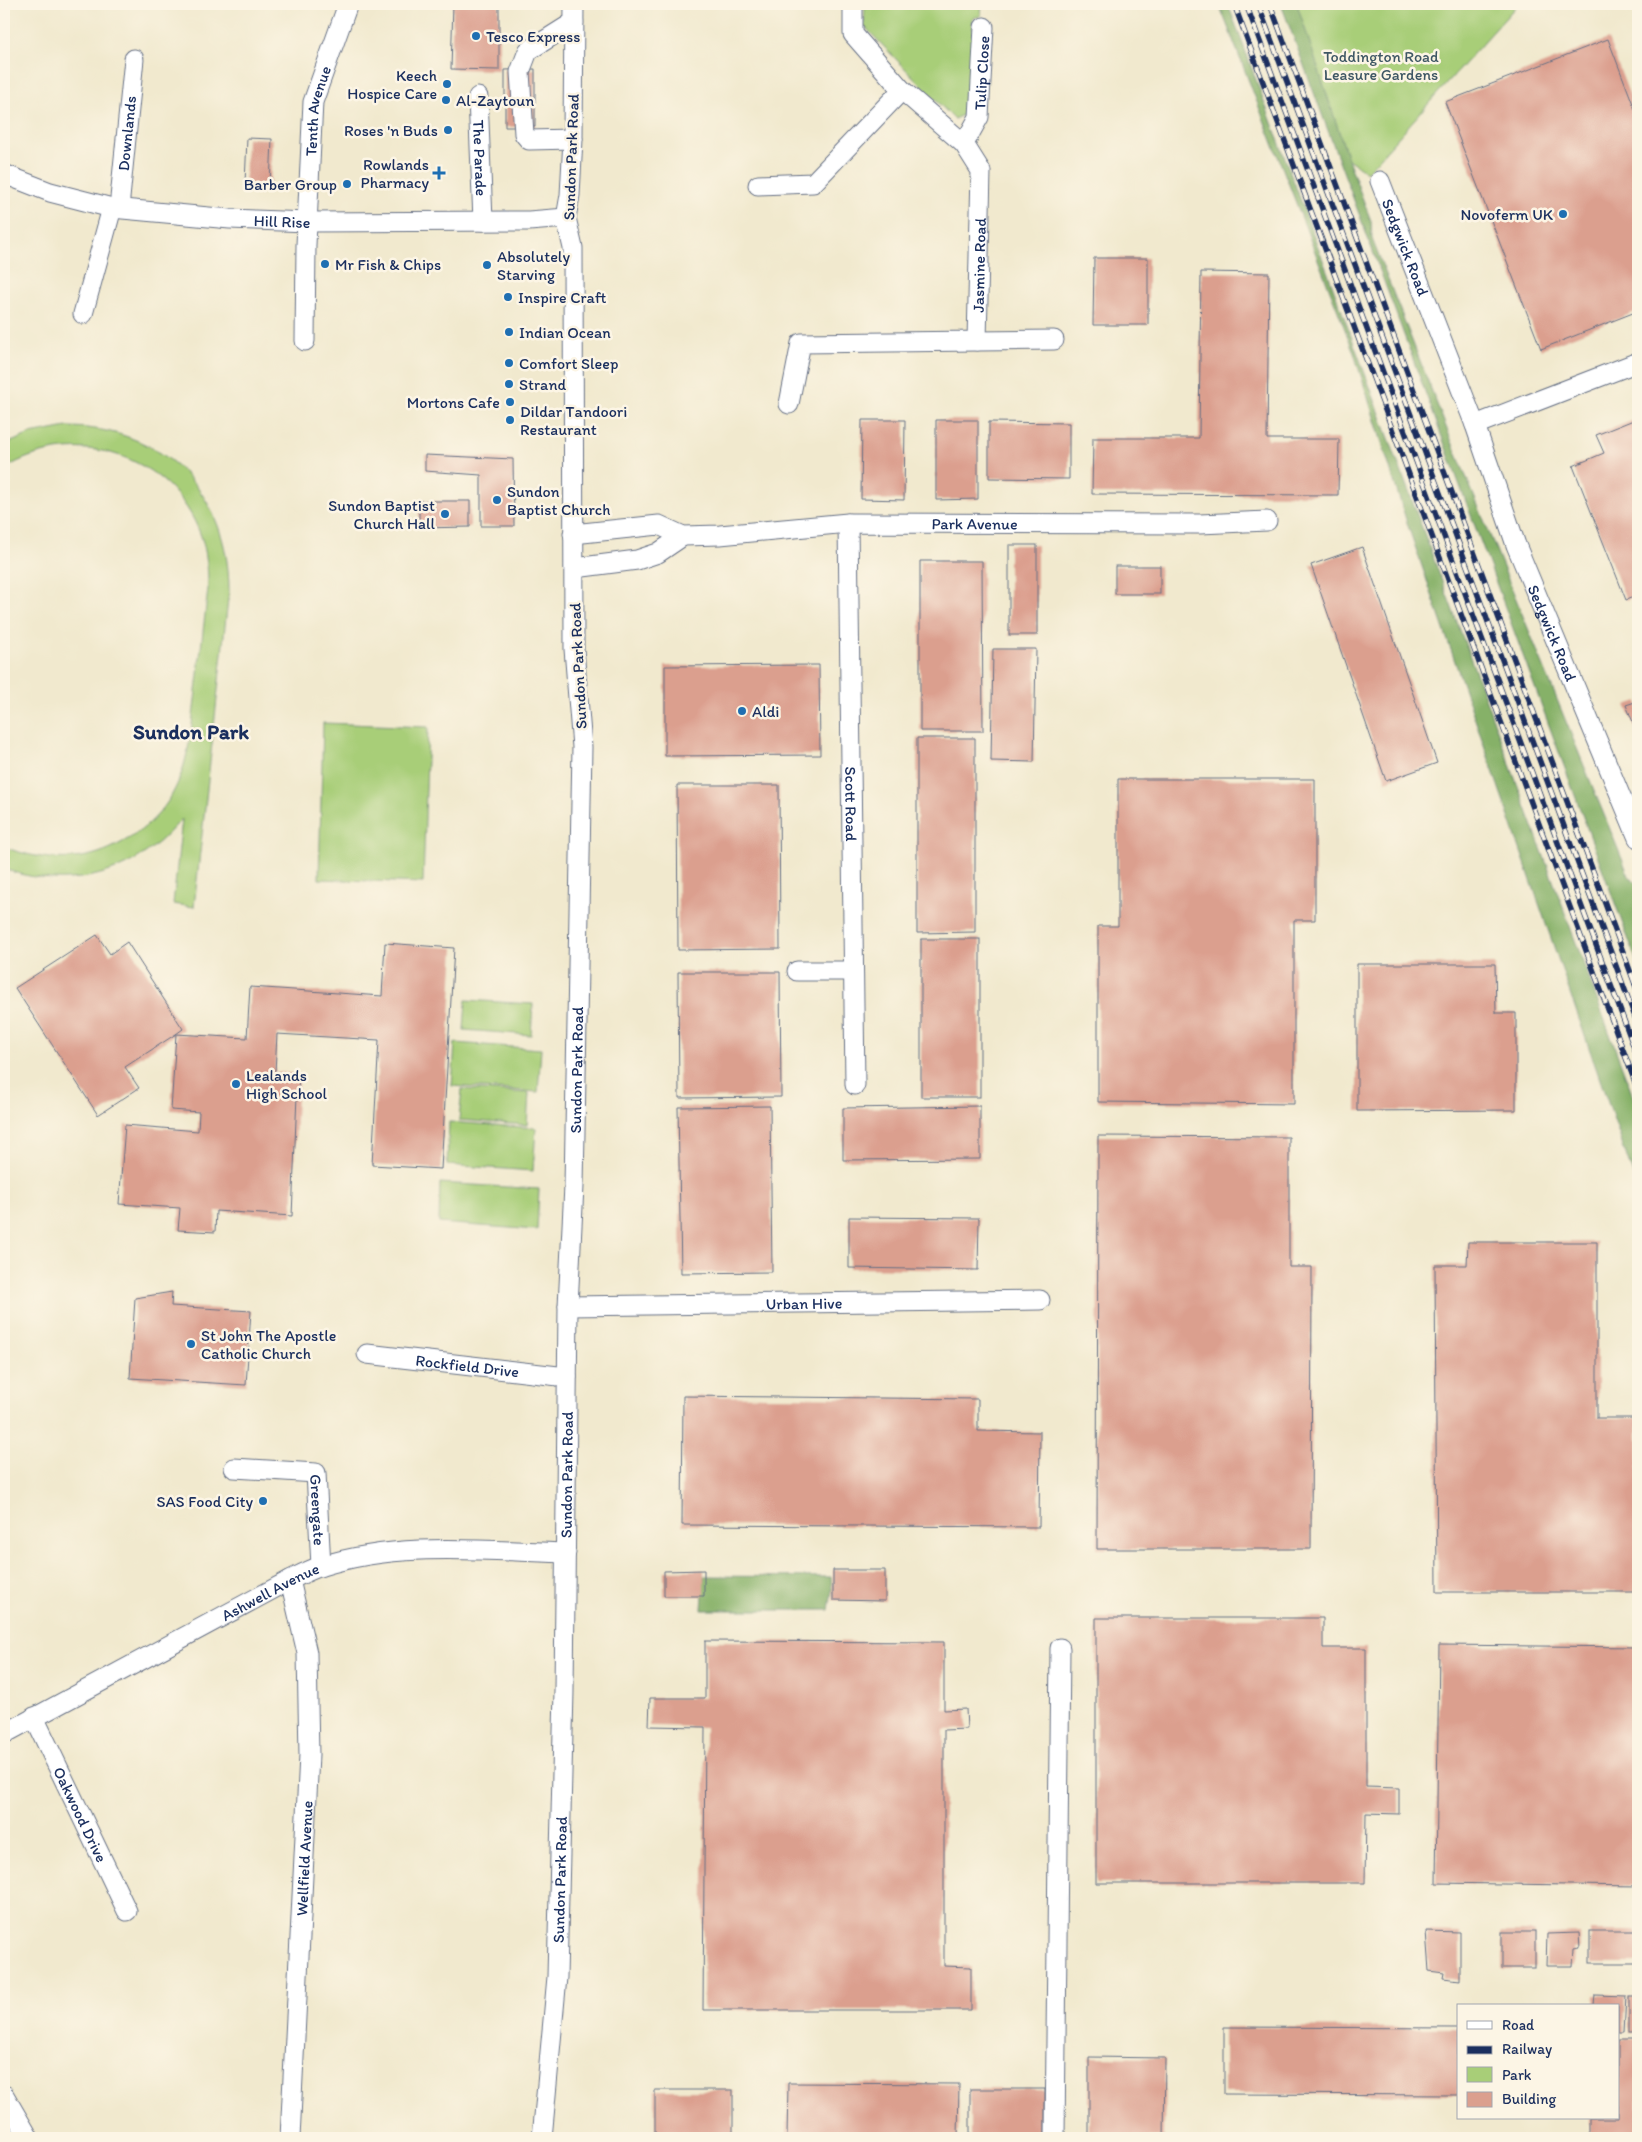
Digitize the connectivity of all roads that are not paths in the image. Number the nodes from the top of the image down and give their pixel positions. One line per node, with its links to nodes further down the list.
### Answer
1 (348, 4): 16 (street, Tenth Avenue)
2 (853, 4): 6 (street, Jasmine Road)
3 (574, 13): 8 (street, Sundon Park Road); 8 (street)
4 (984, 27): 9 (street, Tulip Close)
5 (134, 59): 13 (street, Downlands)
6 (902, 90): 9 (street, Jasmine Road); 12 (street)
7 (478, 97): 15 (street, The Parade)
8 (573, 139): 14 (street, Sundon Park Road)
9 (964, 144): 20 (street, Jasmine Road)
10 (4, 174): 13 (street, Hill Rise)
11 (1380, 181): 23 (street, Sedgwick Road)
12 (758, 185)
13 (116, 208): 16 (street, Hill Rise); 17 (street, Downlands)
14 (566, 218): 15 (street, Hill Rise); 26 (street, Sundon Park Road)
15 (483, 220): 16 (street, Hill Rise)
16 (308, 222): 19 (street, Tenth Avenue)
17 (83, 314)
18 (1054, 340): 20 (street)
19 (306, 341)
20 (977, 341): 22 (street)
21 (1638, 362): 23 (street)
22 (789, 404)
23 (1475, 425): 29 (street, Sedgwick Road)
24 (1267, 521): 25 (street, Park Avenue)
25 (848, 523): 27 (street, Park Avenue); 31 (street, Scott Road)
26 (573, 534): 27 (street, Park Avenue); 28 (street, Sundon Park Road)
27 (683, 536): 28 (street)
28 (575, 568): 34 (street, Sundon Park Road)
29 (1638, 838)
30 (797, 971): 31 (street)
31 (853, 972): 32 (street, Scott Road)
32 (855, 1085)
33 (1040, 1300): 34 (street, Urban Hive)
34 (568, 1306): 36 (street, Sundon Park Road)
35 (367, 1354): 36 (street, Rockfield Drive)
36 (567, 1377): 38 (street, Sundon Park Road)
37 (234, 1468): 39 (street, Greengate)
38 (566, 1553): 39 (street, Ashwell Avenue); 48 (street, Sundon Park Road)
39 (321, 1566): 40 (street, Ashwell Avenue)
40 (290, 1580): 42 (street, Ashwell Avenue); 47 (street, Wellfield Avenue)
41 (1060, 1648): 49 (street)
42 (34, 1717): 43 (street, Ashwell Avenue); 44 (street, Oakwood Drive)
43 (4, 1734)
44 (127, 1911)
45 (4, 2095): 46 (street)
46 (29, 2138)
47 (290, 2138)
48 (542, 2138)
49 (1054, 2138)

